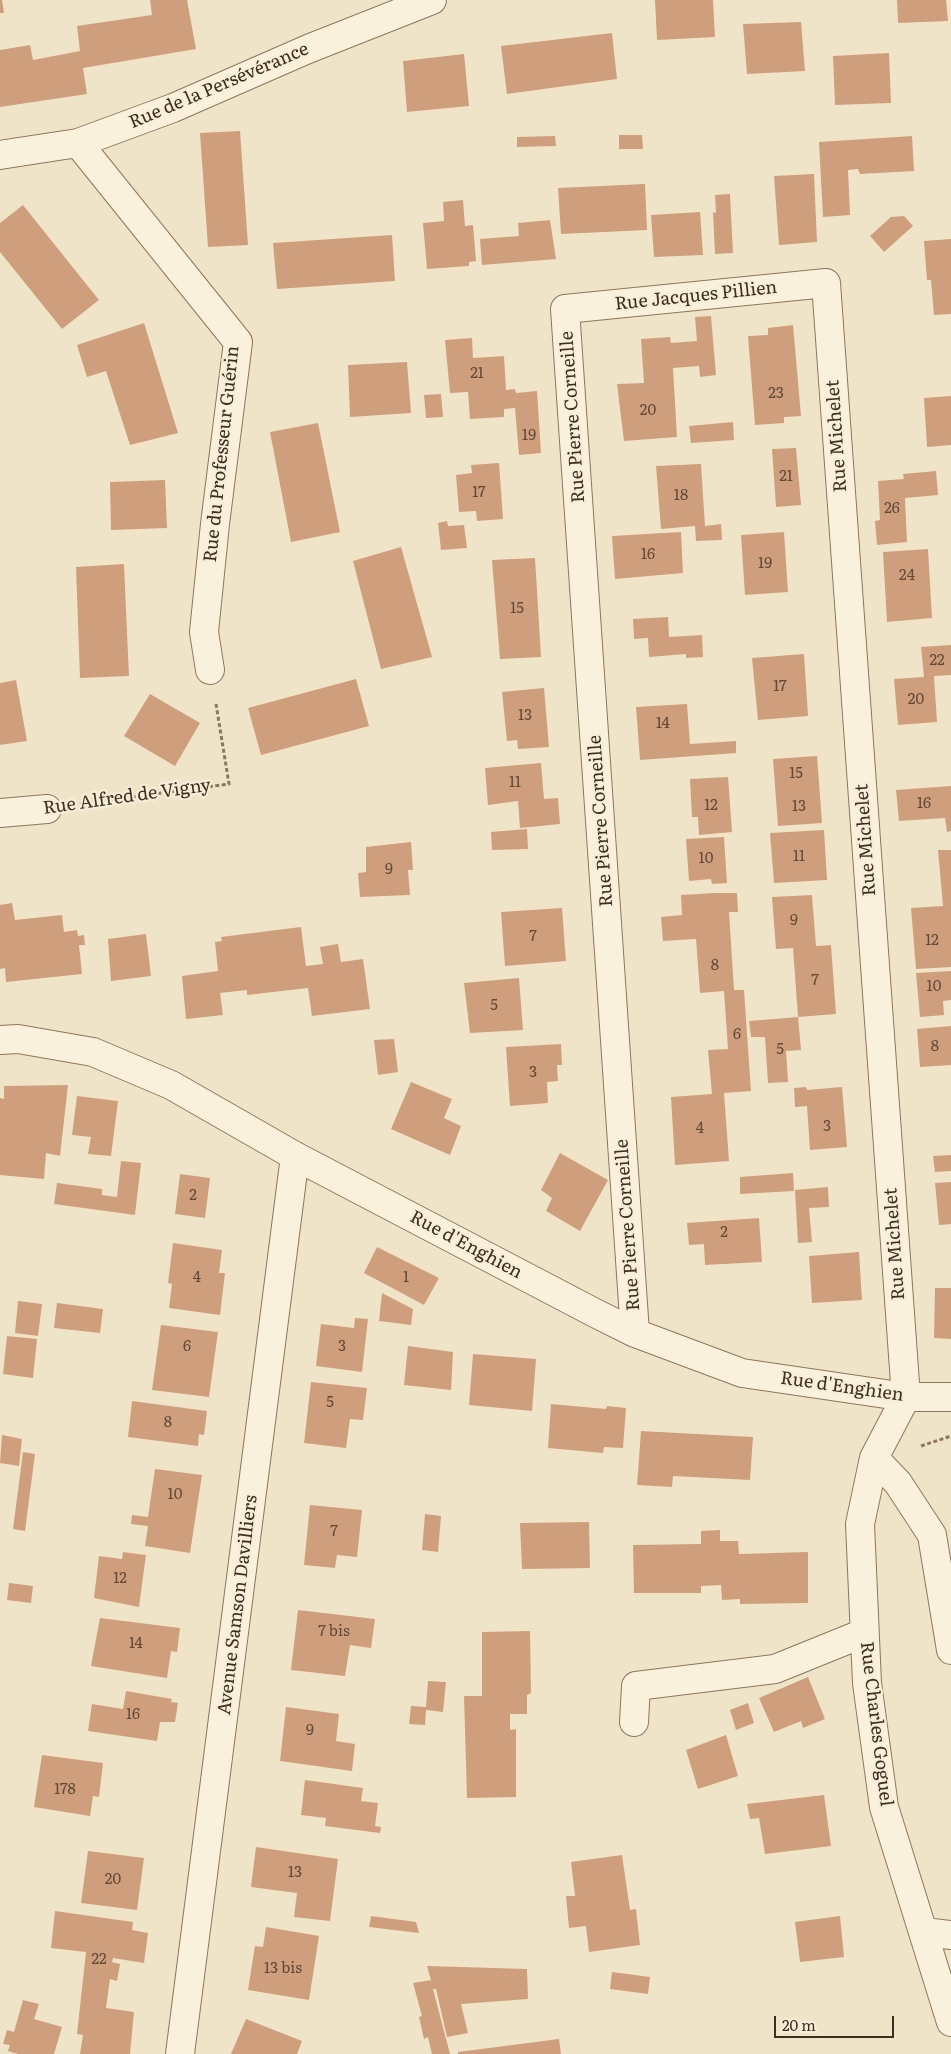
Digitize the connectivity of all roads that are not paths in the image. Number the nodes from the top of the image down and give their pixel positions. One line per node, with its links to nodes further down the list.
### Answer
1 (432, 0): 2 (street, Rue de la Persévérance)
2 (78, 143): 3 (street, Rue de la Persévérance); 6 (street, Rue du Professeur Guérin)
3 (0, 155)
4 (826, 283): 5 (street, Rue Jacques Pillien); 12 (street, Rue Michelet)
5 (566, 309): 11 (street, Rue Pierre Corneille)
6 (210, 670)
7 (47, 809): 8 (street, Rue Alfred de Vigny)
8 (0, 813)
9 (0, 1040): 10 (street, Rue d'Enghien)
10 (295, 1156): 11 (street, Rue d'Enghien); 21 (street, Avenue Samson Davilliers)
11 (635, 1333): 12 (street, Rue d'Enghien)
12 (906, 1397): 13 (street, Rue d'Enghien); 14 (street, Rue Charles Goguel)
13 (951, 1397)
14 (874, 1458): 15 (street, Rue Charles Goguel); 16 (street)
15 (864, 1633): 17 (street); 18 (street, Rue Charles Goguel)
16 (951, 1650)
17 (634, 1722)
18 (924, 1932): 19 (street); 20 (street, Rue Charles Goguel)
19 (951, 1935)
20 (951, 2022)
21 (180, 2054)

